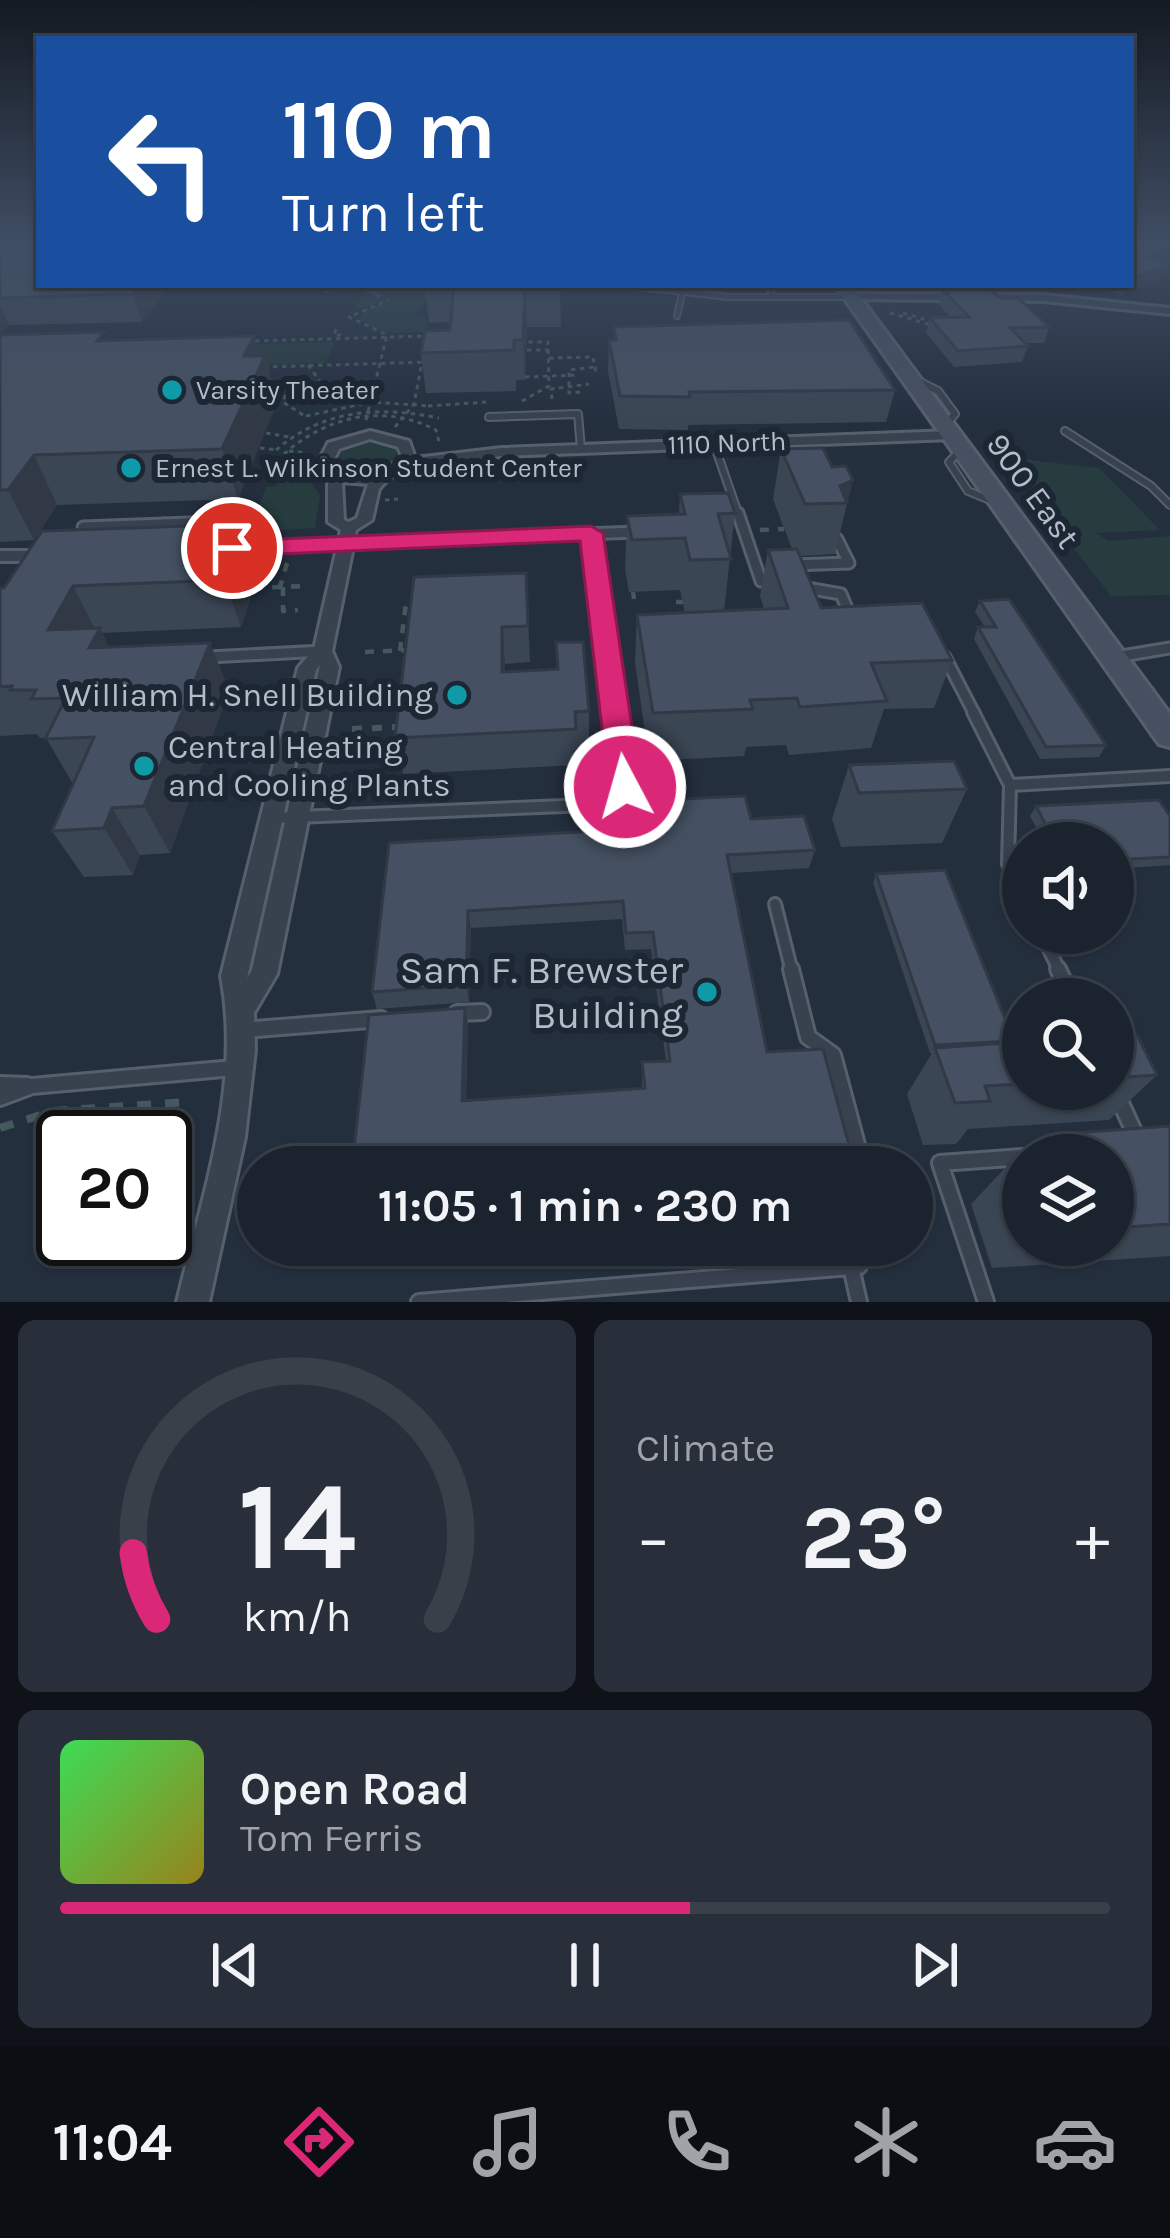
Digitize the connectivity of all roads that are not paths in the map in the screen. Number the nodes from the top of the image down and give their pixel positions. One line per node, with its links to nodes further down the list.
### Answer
1 (681, 301): 5 (lane)
2 (855, 301): 8 (main road, 900 East)
3 (1045, 301): 4 (street)
4 (1170, 310)
5 (677, 316)
6 (489, 416): 10 (lane)
7 (1065, 431): 14 (lane)
8 (953, 436): 9 (street, 1110 North); 35 (main road, 900 East)
9 (714, 443): 10 (street, 1110 North); 18 (lane)
10 (581, 448): 11 (street, 1110 North)
11 (407, 456): 12 (street); 13 (street)
12 (335, 477): 13 (street); 22 (street)
13 (382, 478): 22 (street)
14 (1170, 506)
15 (240, 521): 16 (lane)
16 (164, 524): 17 (lane); 26 (lane)
17 (83, 526)
18 (743, 528): 19 (lane); 29 (lane)
19 (721, 529)
20 (656, 531): 21 (lane)
21 (591, 533): 22 (lane); 40 (lane)
22 (349, 536): 24 (street); 33 (street)
23 (837, 539): 29 (lane)
24 (220, 549)
25 (174, 551): 26 (street)
26 (151, 552)
27 (80, 555): 28 (street)
28 (0, 556)
29 (756, 566): 30 (lane)
30 (856, 629)
31 (936, 639): 38 (lane)
32 (1170, 648): 35 (lane)
33 (323, 651): 34 (lane); 39 (street); 40 (street)
34 (191, 658)
35 (1113, 658): 36 (main road, 900 East)
36 (1169, 734)
37 (1170, 776): 38 (lane)
38 (1010, 785): 41 (lane)
39 (272, 818): 40 (lane); 45 (street)
40 (296, 818): 45 (street)
41 (1010, 822)
42 (775, 904): 52 (lane)
43 (482, 1012): 44 (lane)
44 (441, 1015)
45 (243, 1018): 46 (lane); 47 (street)
46 (399, 1018)
47 (239, 1067): 49 (lane); 57 (street)
48 (0, 1084): 49 (lane)
49 (32, 1086): 50 (lane)
50 (0, 1099)
51 (1124, 1110): 53 (lane)
52 (857, 1146)
53 (1134, 1149)
54 (1002, 1159): 60 (lane)
55 (859, 1266): 56 (lane)
56 (851, 1267): 58 (lane); 59 (lane)
57 (193, 1302)
58 (418, 1302)
59 (859, 1302)
60 (986, 1302)

